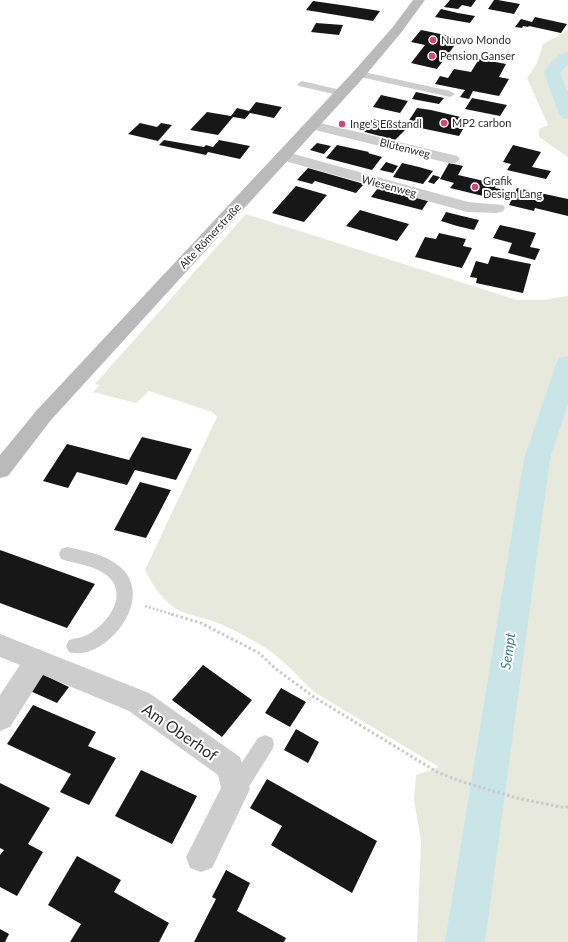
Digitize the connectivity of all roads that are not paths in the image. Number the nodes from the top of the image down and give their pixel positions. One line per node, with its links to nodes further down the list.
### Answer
1 (419, 0): 2 (main road, Alte Römerstraße)
2 (359, 74): 4 (main road, Alte Römerstraße); 5 (lane)
3 (302, 84): 4 (lane)
4 (342, 93): 6 (main road, Alte Römerstraße)
5 (450, 94)
6 (312, 125): 7 (main road, Alte Römerstraße); 8 (street, Blütenweg)
7 (283, 156): 9 (street, Wiesenweg); 10 (main road, Alte Römerstraße)
8 (452, 159)
9 (497, 208)
10 (0, 470)
11 (67, 554): 13 (lane)
12 (0, 645): 14 (street, Am Oberhof)
13 (75, 646)
14 (38, 660): 15 (street); 17 (street, Am Oberhof)
15 (0, 718)
16 (265, 744): 17 (lane)
17 (236, 789): 18 (street)
18 (201, 857)

